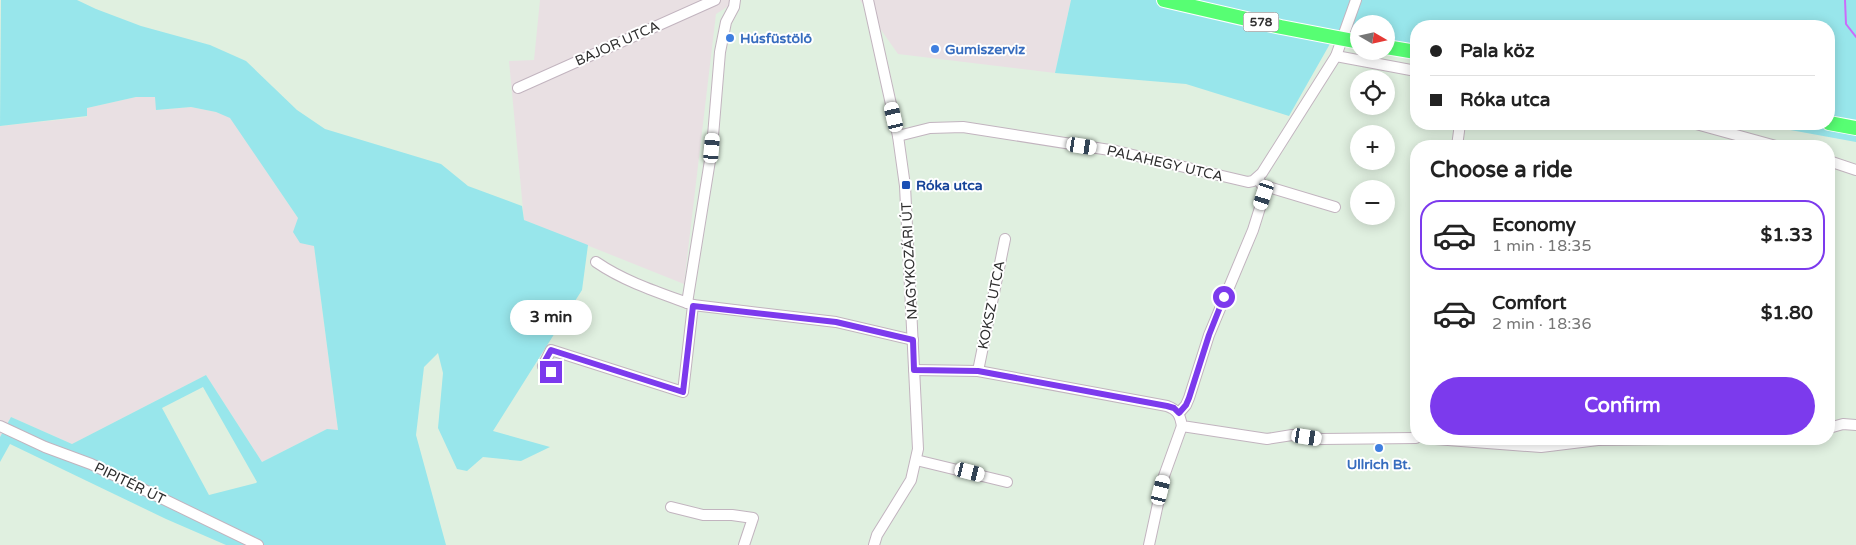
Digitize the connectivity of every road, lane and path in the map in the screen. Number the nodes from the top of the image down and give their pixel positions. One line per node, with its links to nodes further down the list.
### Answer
1 (715, 0): 12 (street, BAJOR UTCA)
2 (868, 0): 16 (street, NAGYKOZÁRI ÚT)
3 (1164, 0): 6 (main road, 578)
4 (1356, 0): 6 (street)
5 (735, 4): 24 (street)
6 (1342, 39): 7 (main road, 578); 10 (street)
7 (1350, 40)
8 (1395, 48): 9 (main road)
9 (1410, 51)
10 (1336, 56): 11 (street); 20 (street)
11 (1410, 70)
12 (518, 88)
13 (1835, 124): 14 (main road)
14 (1856, 128)
15 (1718, 130): 17 (street)
16 (898, 136): 20 (street, PALAHEGY UTCA); 25 (street, NAGYKOZÁRI ÚT)
17 (1754, 140)
18 (1835, 163): 19 (street)
19 (1856, 170)
20 (1260, 182): 21 (street, PALAHEGY UTCA); 29 (street)
21 (1335, 207)
22 (1004, 239): 27 (street, KOKSZ UTCA)
23 (596, 262): 24 (street)
24 (690, 304): 25 (street); 28 (street)
25 (913, 340): 26 (street, NAGYKOZÁRI ÚT)
26 (914, 370): 27 (street); 37 (street, NAGYKOZÁRI ÚT)
27 (978, 371): 29 (street)
28 (551, 372)
29 (1179, 413): 32 (street)
30 (1856, 425): 33 (street)
31 (0, 426): 40 (street, PIPITÉR ÚT)
32 (1182, 426): 34 (street); 43 (street)
33 (1835, 426)
34 (1410, 438)
35 (1506, 445): 36 (street)
36 (1562, 445)
37 (916, 460): 38 (street); 42 (street, NAGYKOZÁRI ÚT)
38 (1007, 482)
39 (671, 507): 41 (street)
40 (258, 545)
41 (744, 545)
42 (874, 545)
43 (1149, 545)

